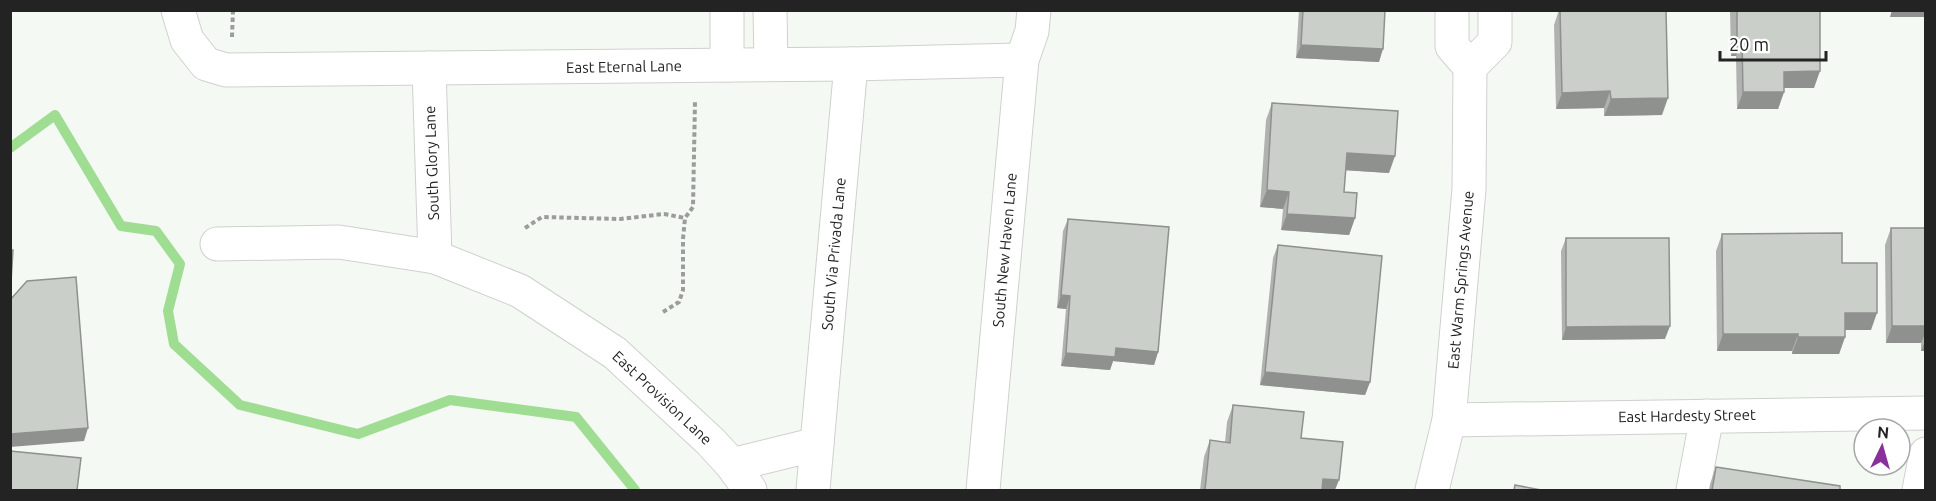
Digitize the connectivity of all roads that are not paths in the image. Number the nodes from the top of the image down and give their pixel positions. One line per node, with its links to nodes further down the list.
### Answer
1 (178, 10): 12 (street, East Eternal Lane)
2 (727, 10): 10 (street)
3 (770, 10): 8 (street)
4 (1034, 10): 7 (street, South New Haven Lane)
5 (1452, 10): 11 (street)
6 (1495, 10): 11 (street)
7 (1022, 60): 9 (street, East Eternal Lane); 22 (street, South New Haven Lane)
8 (771, 64): 9 (street, East Eternal Lane); 10 (street, East Eternal Lane)
9 (851, 64): 18 (street, South Via Privada Lane)
10 (727, 65): 12 (street, East Eternal Lane)
11 (1470, 67): 17 (street, East Warm Springs Avenue)
12 (429, 68): 14 (street, South Glory Lane)
13 (218, 244): 14 (street, East Provision Lane)
14 (435, 257): 20 (street, East Provision Lane)
15 (1926, 413): 16 (street, East Hardesty Street)
16 (1707, 416): 17 (street, East Hardesty Street); 24 (street)
17 (1449, 420): 23 (street, East Warm Springs Avenue)
18 (817, 444): 20 (street); 21 (street, South Via Privada Lane)
19 (1926, 454): 25 (street)
20 (741, 478)
21 (813, 490)
22 (984, 490)
23 (1432, 490)
24 (1693, 490)
25 (1919, 490)

